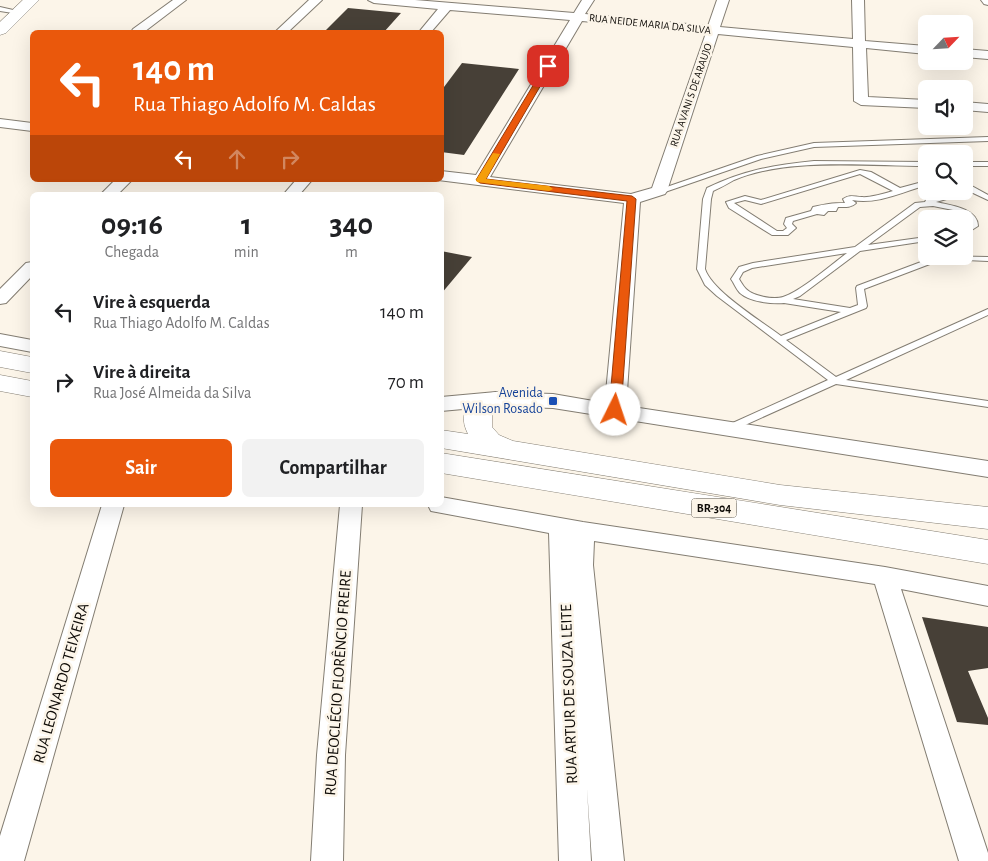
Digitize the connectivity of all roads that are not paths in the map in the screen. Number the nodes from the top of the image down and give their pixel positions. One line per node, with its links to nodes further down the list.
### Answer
1 (32, 0): 10 (main road)
2 (180, 0): 13 (street)
3 (316, 0): 14 (street)
4 (374, 0): 8 (street, RUA NEIDE MARIA DA SILVA)
5 (588, 0): 11 (street)
6 (722, 0): 16 (street, RUA AVANI S DE ARAUJO)
7 (858, 0): 17 (street)
8 (446, 6): 11 (street, RUA NEIDE MARIA DA SILVA); 15 (street)
9 (0, 8): 10 (lane)
10 (19, 12): 12 (main road)
11 (578, 17): 16 (street, RUA NEIDE MARIA DA SILVA); 35 (street)
12 (2, 26)
13 (140, 30)
14 (283, 30)
15 (427, 30)
16 (713, 30): 17 (street, RUA NEIDE MARIA DA SILVA); 40 (street, RUA AVANI S DE ARAUJO)
17 (859, 45): 18 (street, RUA NEIDE MARIA DA SILVA); 21 (street)
18 (918, 49)
19 (973, 54): 20 (street)
20 (988, 55)
21 (918, 104)
22 (973, 107): 23 (street)
23 (988, 108)
24 (30, 114): 26 (street)
25 (0, 123): 26 (street)
26 (16, 125): 27 (street)
27 (30, 128)
28 (988, 139): 40 (lane)
29 (901, 164): 30 (lane); 33 (lane); 57 (lane)
30 (918, 164)
31 (973, 164): 32 (lane)
32 (988, 164)
33 (918, 167)
34 (444, 176): 35 (street)
35 (480, 180): 45 (street)
36 (122, 182): 41 (street)
37 (302, 182): 42 (street)
38 (918, 186): 43 (lane)
39 (973, 190): 44 (lane)
40 (659, 191): 45 (street)
41 (111, 192)
42 (294, 192)
43 (899, 192): 43 (lane)
44 (988, 198)
45 (632, 199): 68 (street)
46 (934, 200): 47 (lane)
47 (918, 206): 48 (lane); 50 (lane)
48 (958, 210)
49 (918, 241): 50 (lane)
50 (859, 250): 54 (lane); 54 (lane)
51 (988, 259): 55 (lane)
52 (30, 269): 53 (street)
53 (0, 298)
54 (784, 300): 55 (lane)
55 (853, 311): 57 (lane)
56 (988, 312): 62 (lane)
57 (780, 339): 62 (lane)
58 (0, 340): 59 (street)
59 (30, 346)
60 (0, 359): 61 (main road)
61 (30, 365)
62 (835, 381): 67 (lane); 69 (lane)
63 (0, 383): 64 (main road)
64 (30, 389)
65 (500, 398): 66 (street); 68 (street); 71 (main road)
66 (444, 404)
67 (988, 404)
68 (615, 410): 69 (street)
69 (730, 428): 73 (street)
70 (444, 440): 71 (main road, BR-304)
71 (506, 450): 77 (main road, BR-304)
72 (444, 463): 79 (main road, BR-304)
73 (988, 469)
74 (444, 506): 78 (street)
75 (112, 507): 82 (street, RUA LEONARDO TEIXEIRA)
76 (351, 507): 83 (street, RUA DEOCLÉCIO FLORÊNCIO FREIRE)
77 (988, 518)
78 (572, 529): 80 (street); 84 (street, RUA ARTUR DE SOUZA LEITE); 85 (street, RUA ARTUR DE SOUZA LEITE)
79 (988, 552)
80 (885, 576): 81 (street); 86 (street)
81 (988, 596)
82 (8, 861)
83 (327, 861)
84 (575, 861)
85 (608, 861)
86 (975, 861)

